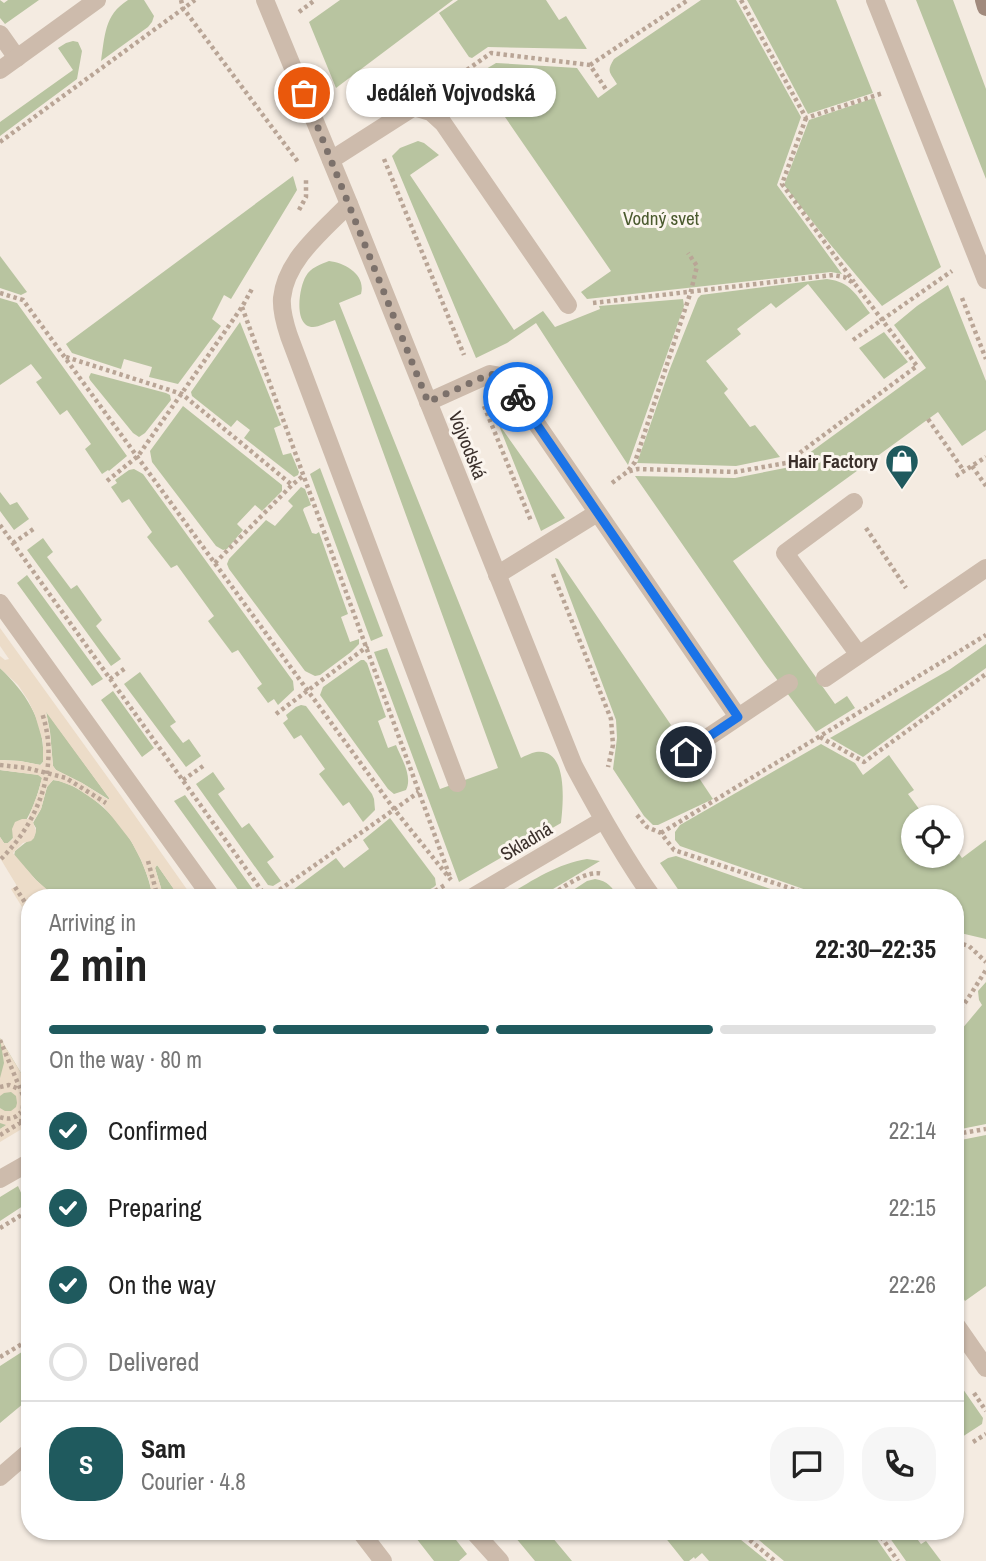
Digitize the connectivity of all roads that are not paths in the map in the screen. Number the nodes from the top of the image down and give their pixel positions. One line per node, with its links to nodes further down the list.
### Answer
1 (97, 0): 7 (street)
2 (876, 0): 11 (street)
3 (984, 0): 5 (street)
4 (267, 2): 9 (street, Vojvodská)
5 (986, 7)
6 (0, 34): 7 (street)
7 (16, 58): 8 (street)
8 (0, 70)
9 (331, 160): 10 (street, Vojvodská); 12 (street)
10 (349, 204): 13 (street, Vojvodská); 24 (street)
11 (986, 280)
12 (568, 305)
13 (428, 402): 15 (street); 17 (street, Vojvodská)
14 (854, 502): 19 (street)
15 (597, 513): 17 (street); 22 (street)
16 (986, 568): 19 (street)
17 (497, 575): 25 (street, Vojvodská)
18 (0, 603): 26 (street)
19 (859, 655): 20 (street)
20 (825, 678)
21 (789, 683): 22 (street)
22 (738, 717): 23 (street)
23 (686, 752)
24 (457, 783)
25 (603, 820): 27 (street, Skladná); 28 (street, Vojvodská)
26 (206, 889)
27 (486, 889)
28 (647, 889)
29 (21, 1167): 30 (street)
30 (0, 1179)
31 (964, 1336): 32 (street)
32 (986, 1368)
33 (21, 1459): 34 (street)
34 (0, 1477)
35 (367, 1540): 37 (street)
36 (481, 1540): 38 (street)
37 (383, 1561)
38 (500, 1561)

